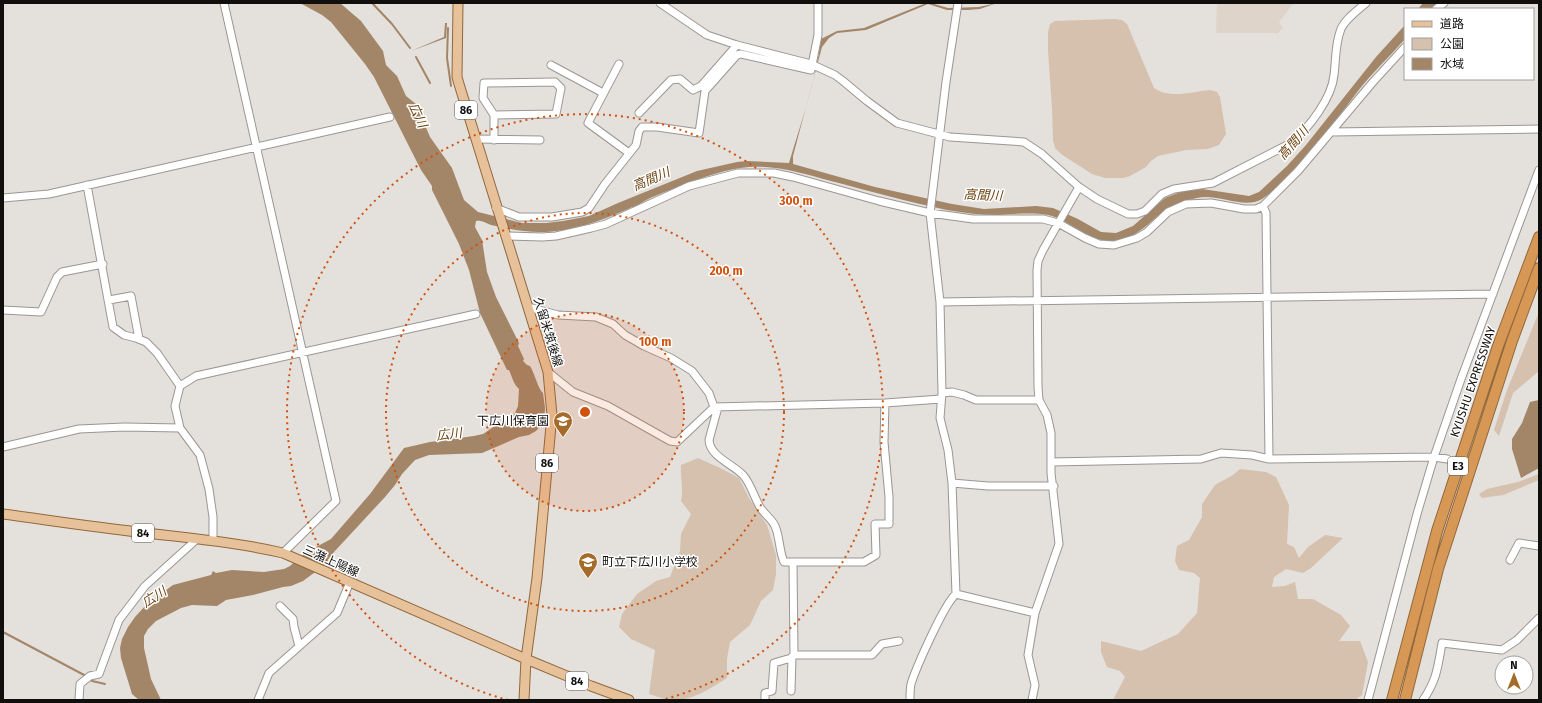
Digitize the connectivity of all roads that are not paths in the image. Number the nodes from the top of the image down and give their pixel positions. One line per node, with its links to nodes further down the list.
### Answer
1 (224, 3): 22 (street)
2 (458, 3): 19 (main road, 久留米筑後線 / 86)
3 (660, 3): 7 (street)
4 (818, 3): 11 (street)
5 (1366, 3): 26 (street)
6 (958, 7): 18 (street)
7 (737, 45): 11 (street); 13 (street)
8 (1404, 47): 17 (street)
9 (619, 64): 12 (street)
10 (551, 65): 12 (street)
11 (814, 66): 18 (street); 23 (street)
12 (603, 93): 23 (street)
13 (639, 114)
14 (494, 115): 14 (street); 20 (street)
15 (390, 117): 22 (street)
16 (1539, 129): 17 (street)
17 (1331, 132): 28 (street)
18 (940, 134): 26 (street); 30 (street)
19 (476, 140): 20 (street); 29 (main road, 久留米筑後線 / 86)
20 (494, 140): 21 (street)
21 (540, 140)
22 (256, 147): 25 (street); 45 (street)
23 (629, 153): 29 (street)
24 (1539, 170): 36 (street)
25 (87, 185): 27 (street); 34 (street)
26 (1079, 187): 31 (street)
27 (3, 198)
28 (1263, 206): 31 (street); 37 (street)
29 (497, 211): 32 (main road, 久留米筑後線 / 86)
30 (930, 212): 31 (street); 32 (street); 40 (street)
31 (1059, 222): 39 (street)
32 (506, 234): 41 (main road, 久留米筑後線 / 86)
33 (1539, 237): 85 (highway, KYUSHU EXPRESSWAY / E3)
34 (103, 264): 38 (street); 42 (street)
35 (1539, 268): 86 (highway, KYUSHU EXPRESSWAY / E3)
36 (1493, 294): 37 (street); 54 (street)
37 (1267, 297): 39 (street); 55 (street)
38 (109, 300): 44 (street); 44 (street)
39 (1037, 300): 40 (street); 49 (street)
40 (940, 302): 48 (street)
41 (528, 307): 46 (main road, 久留米筑後線 / 86); 51 (street)
42 (3, 310)
43 (476, 314): 45 (street)
44 (139, 339): 47 (street)
45 (303, 352): 47 (street); 64 (street)
46 (548, 372): 51 (street); 75 (main road, 久留米筑後線 / 86)
47 (180, 386): 52 (street)
48 (941, 396): 49 (street); 50 (street); 58 (street)
49 (1039, 400): 57 (street)
50 (885, 403): 51 (street); 66 (street)
51 (715, 408): 66 (street)
52 (180, 428): 53 (street); 62 (street)
53 (3, 447)
54 (1434, 457): 55 (street); 56 (street); 84 (street)
55 (1269, 459): 57 (street)
56 (1447, 459)
57 (1051, 462): 59 (street)
58 (952, 483): 59 (street); 68 (street)
59 (1054, 486): 70 (street)
60 (3, 514): 61 (main road, 三潴上陽線 / 84)
61 (197, 539): 62 (main road, 三潴上陽線 / 84); 77 (street)
62 (213, 541): 64 (main road, 三潴上陽線 / 84)
63 (1539, 546): 65 (street)
64 (286, 554): 67 (main road, 三潴上陽線 / 84)
65 (1510, 560)
66 (793, 562): 74 (street)
67 (350, 582): 73 (street); 75 (main road, 三潴上陽線 / 84)
68 (956, 594): 70 (street); 82 (street)
69 (280, 606): 73 (street)
70 (1035, 613): 83 (street)
71 (1539, 618): 87 (street)
72 (899, 642): 74 (street)
73 (299, 646): 78 (street)
74 (793, 656): 76 (street); 81 (street)
75 (526, 659): 79 (main road, 久留米筑後線 / 86); 80 (main road, 三潴上陽線 / 84)
76 (791, 691)
77 (78, 700)
78 (258, 700)
79 (524, 700)
80 (630, 700)
81 (764, 700)
82 (910, 700)
83 (1032, 700)
84 (1368, 700)
85 (1392, 700)
86 (1405, 700)
87 (1423, 700)

